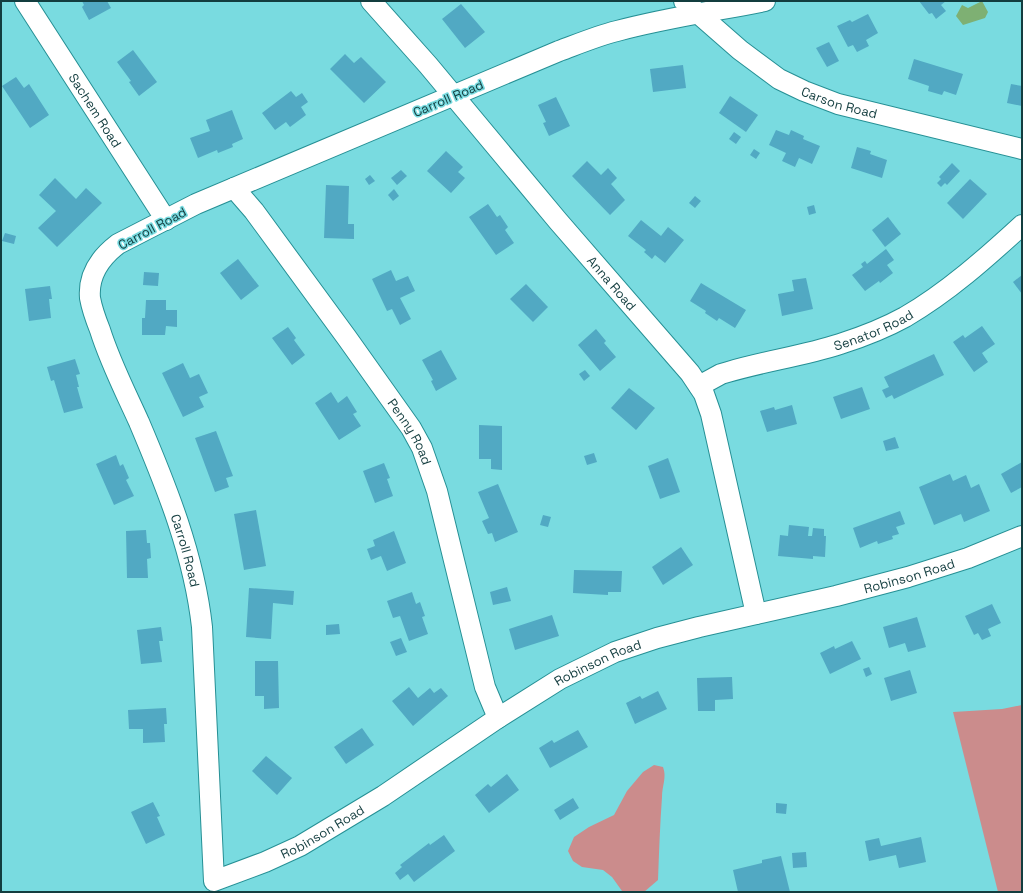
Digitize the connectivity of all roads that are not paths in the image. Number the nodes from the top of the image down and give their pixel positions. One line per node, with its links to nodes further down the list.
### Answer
1 (24, 1): 8 (street, Sachem Road)
2 (372, 1): 5 (street, Anna Road)
3 (765, 1): 4 (street, Carroll Road)
4 (691, 7): 5 (street, Carroll Road); 6 (street, Carson Road)
5 (454, 95): 7 (street, Carroll Road); 10 (street, Anna Road)
6 (1022, 149)
7 (234, 188): 8 (street, Carroll Road); 13 (street, Penny Road)
8 (166, 220): 14 (street, Carroll Road)
9 (1022, 225): 10 (street, Senator Road)
10 (699, 386): 12 (street, Anna Road)
11 (1022, 536): 12 (street, Robinson Road)
12 (756, 614): 13 (street, Robinson Road)
13 (498, 718): 14 (street, Robinson Road)
14 (214, 881)

